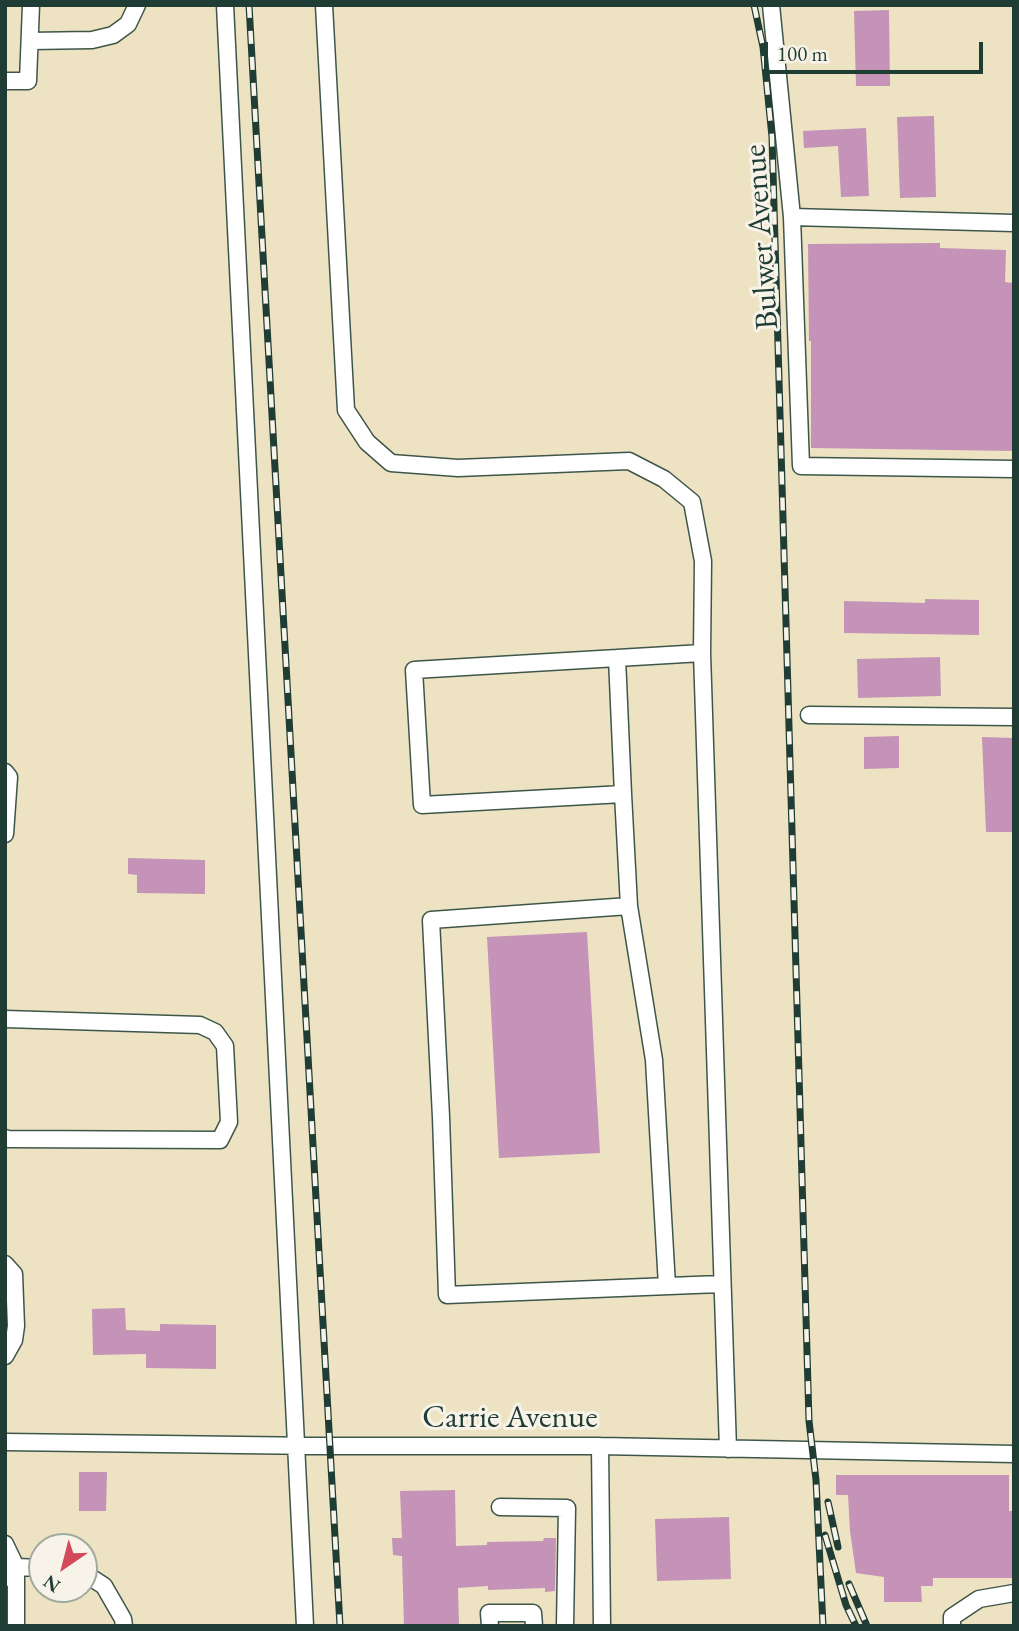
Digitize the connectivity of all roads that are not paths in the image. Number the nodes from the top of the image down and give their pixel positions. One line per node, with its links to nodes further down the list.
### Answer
1 (31, 5): 6 (street)
2 (137, 5): 6 (street)
3 (225, 5): 26 (street)
4 (324, 5): 11 (street)
5 (771, 5): 8 (street, Bulwer Avenue)
6 (30, 41): 7 (street)
7 (5, 81)
8 (792, 217): 9 (street); 10 (street, Bulwer Avenue)
9 (1014, 223)
10 (1014, 470)
11 (702, 653): 12 (street); 22 (street)
12 (617, 658): 16 (street); 16 (street)
13 (809, 715): 14 (street)
14 (1014, 717)
15 (5, 772): 17 (street)
16 (624, 794): 18 (street)
17 (5, 834)
18 (629, 906): 23 (street); 23 (street)
19 (5, 1019): 20 (street)
20 (5, 1138)
21 (5, 1264): 24 (street)
22 (722, 1284): 23 (street); 28 (street)
23 (667, 1286)
24 (5, 1356)
25 (5, 1442): 26 (street, Carrie Avenue)
26 (297, 1446): 27 (street, Carrie Avenue); 37 (street)
27 (600, 1446): 28 (street, Carrie Avenue); 41 (street)
28 (729, 1448): 29 (street, Carrie Avenue)
29 (1014, 1454)
30 (500, 1507): 40 (street)
31 (5, 1544): 32 (street)
32 (11, 1572): 35 (street)
33 (98, 1582): 36 (street)
34 (1014, 1593): 42 (street)
35 (16, 1626)
36 (124, 1626)
37 (305, 1626)
38 (490, 1626): 39 (street)
39 (534, 1626)
40 (565, 1626)
41 (603, 1626)
42 (952, 1626)

